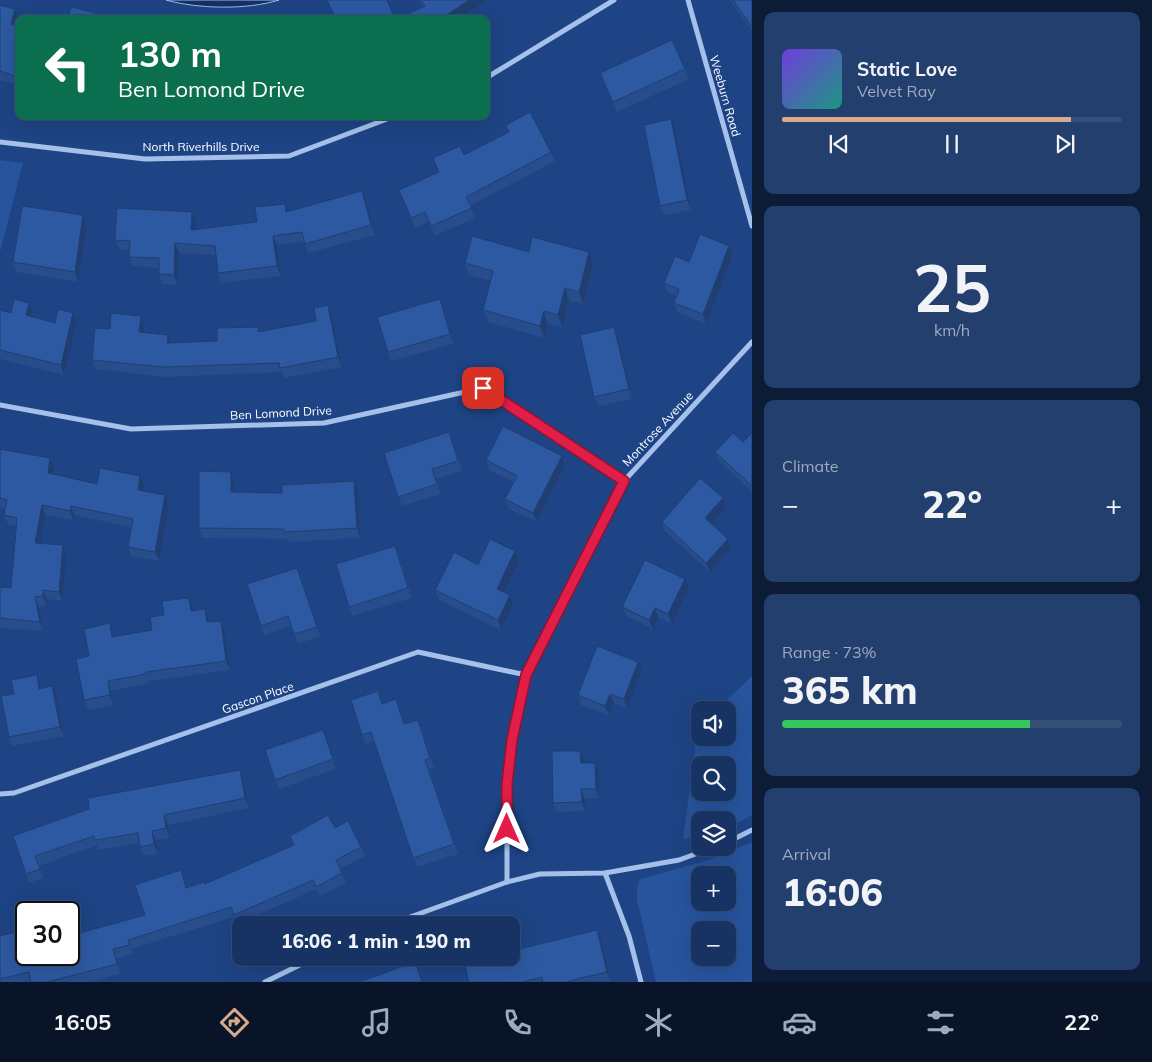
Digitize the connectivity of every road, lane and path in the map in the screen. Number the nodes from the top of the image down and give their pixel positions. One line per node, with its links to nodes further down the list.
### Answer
1 (614, 0): 3 (street)
2 (688, 0): 6 (street, Weeburn Road)
3 (490, 76)
4 (384, 120): 5 (street, North Riverhills Drive)
5 (0, 142)
6 (752, 226)
7 (752, 342): 9 (street, Montrose Avenue)
8 (0, 404): 9 (street, Ben Lomond Drive)
9 (624, 481): 10 (street, Montrose Avenue)
10 (526, 675): 11 (street, Gascon Place); 16 (street, Montrose Avenue)
11 (0, 794)
12 (752, 830): 13 (street)
13 (736, 838)
14 (691, 856): 15 (street)
15 (605, 873): 16 (street); 20 (street)
16 (507, 882): 17 (street)
17 (413, 916)
18 (298, 966): 19 (street)
19 (265, 982)
20 (641, 982)

